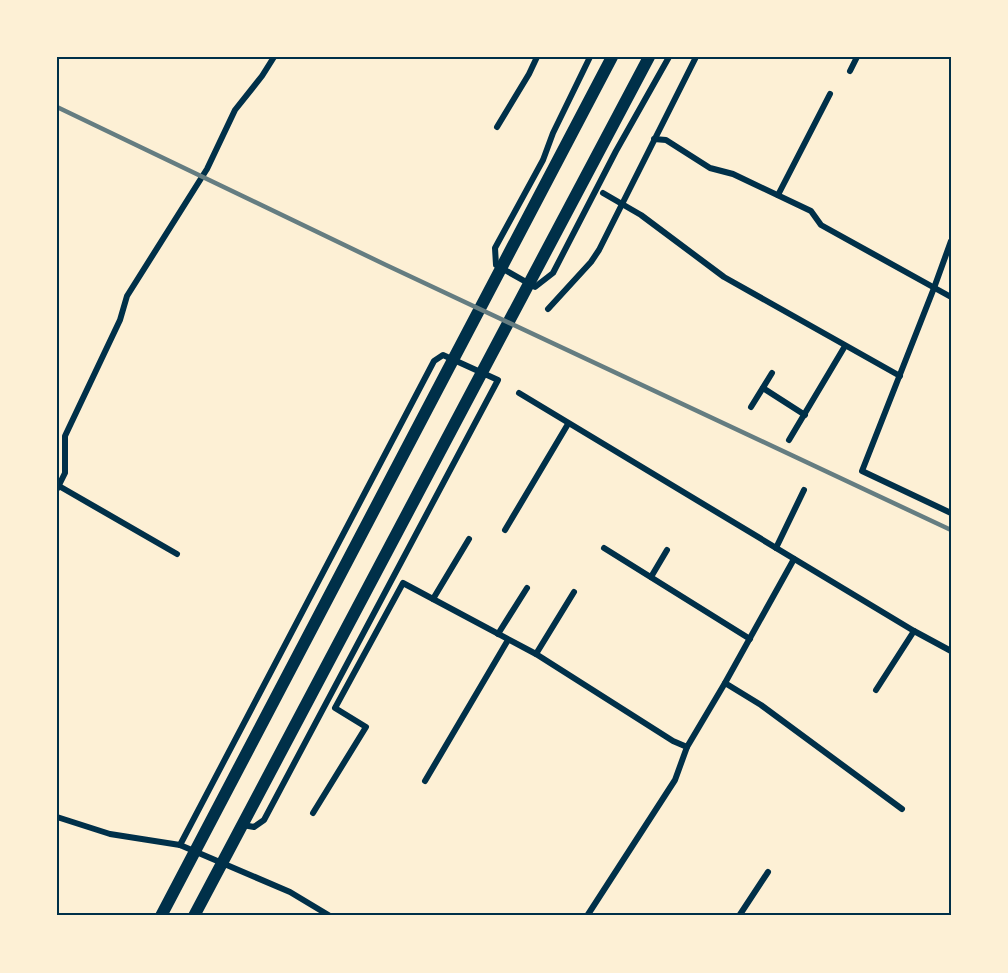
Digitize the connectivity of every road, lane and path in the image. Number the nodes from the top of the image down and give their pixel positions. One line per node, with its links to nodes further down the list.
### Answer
1 (274, 57): 31 (street)
2 (537, 57): 11 (street)
3 (590, 57): 13 (street)
4 (612, 57): 60 (main road)
5 (649, 57): 58 (main road)
6 (669, 57): 13 (street)
7 (696, 57): 12 (street)
8 (857, 57): 9 (street)
9 (850, 71)
10 (830, 94): 16 (street)
11 (497, 127)
12 (654, 139): 16 (street); 17 (street)
13 (543, 160): 14 (street)
14 (550, 164)
15 (603, 192): 17 (street)
16 (778, 195): 19 (street)
17 (623, 203): 21 (street); 22 (street)
18 (951, 241): 19 (street)
19 (934, 288): 20 (street); 24 (street)
20 (951, 297)
21 (548, 309)
22 (845, 346): 24 (street); 28 (street)
23 (772, 373): 25 (street)
24 (900, 376): 33 (street)
25 (763, 388): 27 (street); 28 (street)
26 (519, 393): 29 (street)
27 (751, 407)
28 (805, 415): 30 (street)
29 (568, 424): 34 (street); 37 (street)
30 (789, 440)
31 (58, 487): 39 (street)
32 (804, 490): 37 (street)
33 (951, 513)
34 (505, 530)
35 (469, 538): 44 (street)
36 (604, 548): 41 (street)
37 (776, 548): 40 (street)
38 (666, 550): 41 (street)
39 (177, 554)
40 (794, 559): 45 (street); 47 (street)
41 (651, 577): 47 (street)
42 (527, 588): 46 (street)
43 (574, 592): 50 (street)
44 (433, 599): 46 (street); 56 (street)
45 (914, 631): 49 (street); 52 (street)
46 (498, 634): 48 (street)
47 (750, 639): 51 (street)
48 (508, 640): 50 (street); 54 (street)
49 (951, 651)
50 (536, 654): 53 (street)
51 (725, 683): 53 (street); 55 (street)
52 (876, 690)
53 (687, 747): 66 (street)
54 (425, 781)
55 (902, 809)
56 (313, 813)
57 (57, 817): 59 (street)
58 (243, 825): 59 (street); 61 (main road)
59 (180, 845): 60 (street)
60 (195, 852): 61 (street); 63 (main road)
61 (222, 864): 64 (main road); 65 (street)
62 (768, 872): 67 (street)
63 (161, 916)
64 (194, 916)
65 (330, 916)
66 (587, 916)
67 (739, 916)

